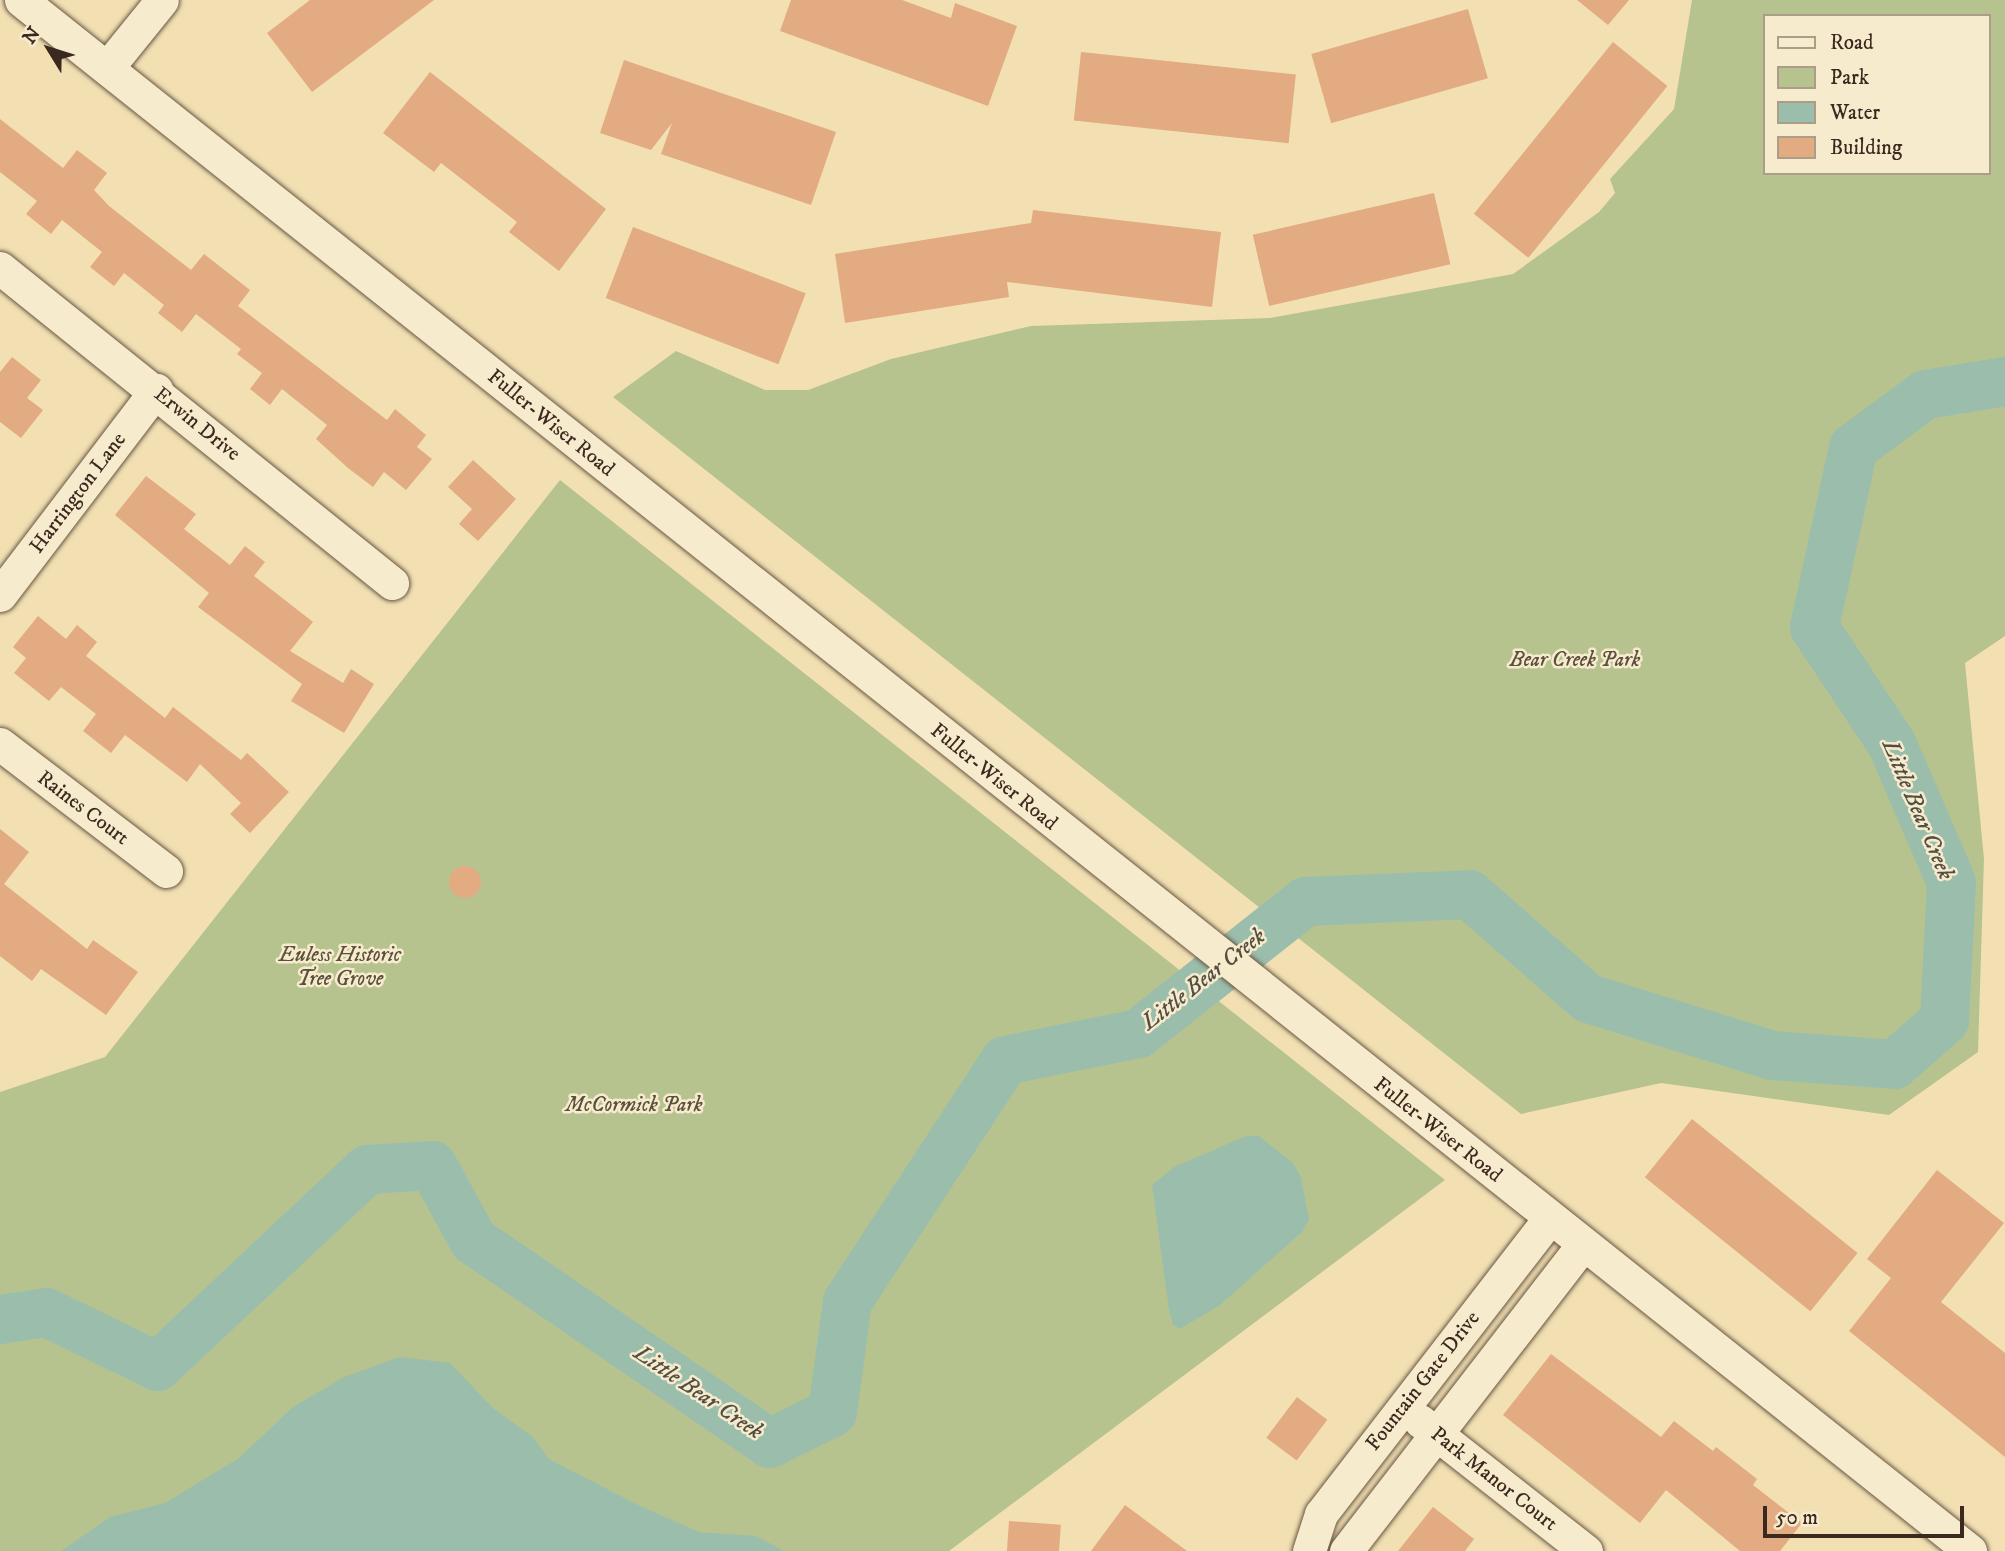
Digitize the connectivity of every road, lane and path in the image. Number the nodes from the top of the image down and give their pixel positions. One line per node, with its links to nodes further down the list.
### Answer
1 (21, 0): 3 (street, Fuller-Wiser Road)
2 (162, 0): 3 (street)
3 (107, 68): 10 (street, Fuller-Wiser Road)
4 (0, 268): 5 (street, Erwin Drive)
5 (156, 390): 6 (street, Erwin Drive); 7 (street, Harrington Lane)
6 (393, 583)
7 (0, 595)
8 (0, 744): 9 (street, Raines Court)
9 (166, 871)
10 (1550, 1217): 11 (street, Fuller-Wiser Road); 12 (street, Fountain Gate Drive)
11 (1583, 1244): 13 (street, Fountain Gate Drive); 17 (street, Fuller-Wiser Road)
12 (1402, 1407): 13 (street, Park Manor Court); 14 (street, Fountain Gate Drive)
13 (1438, 1435): 15 (street, Fountain Gate Drive); 16 (street, Park Manor Court)
14 (1309, 1551)
15 (1346, 1551)
16 (1586, 1551)
17 (1970, 1551)

